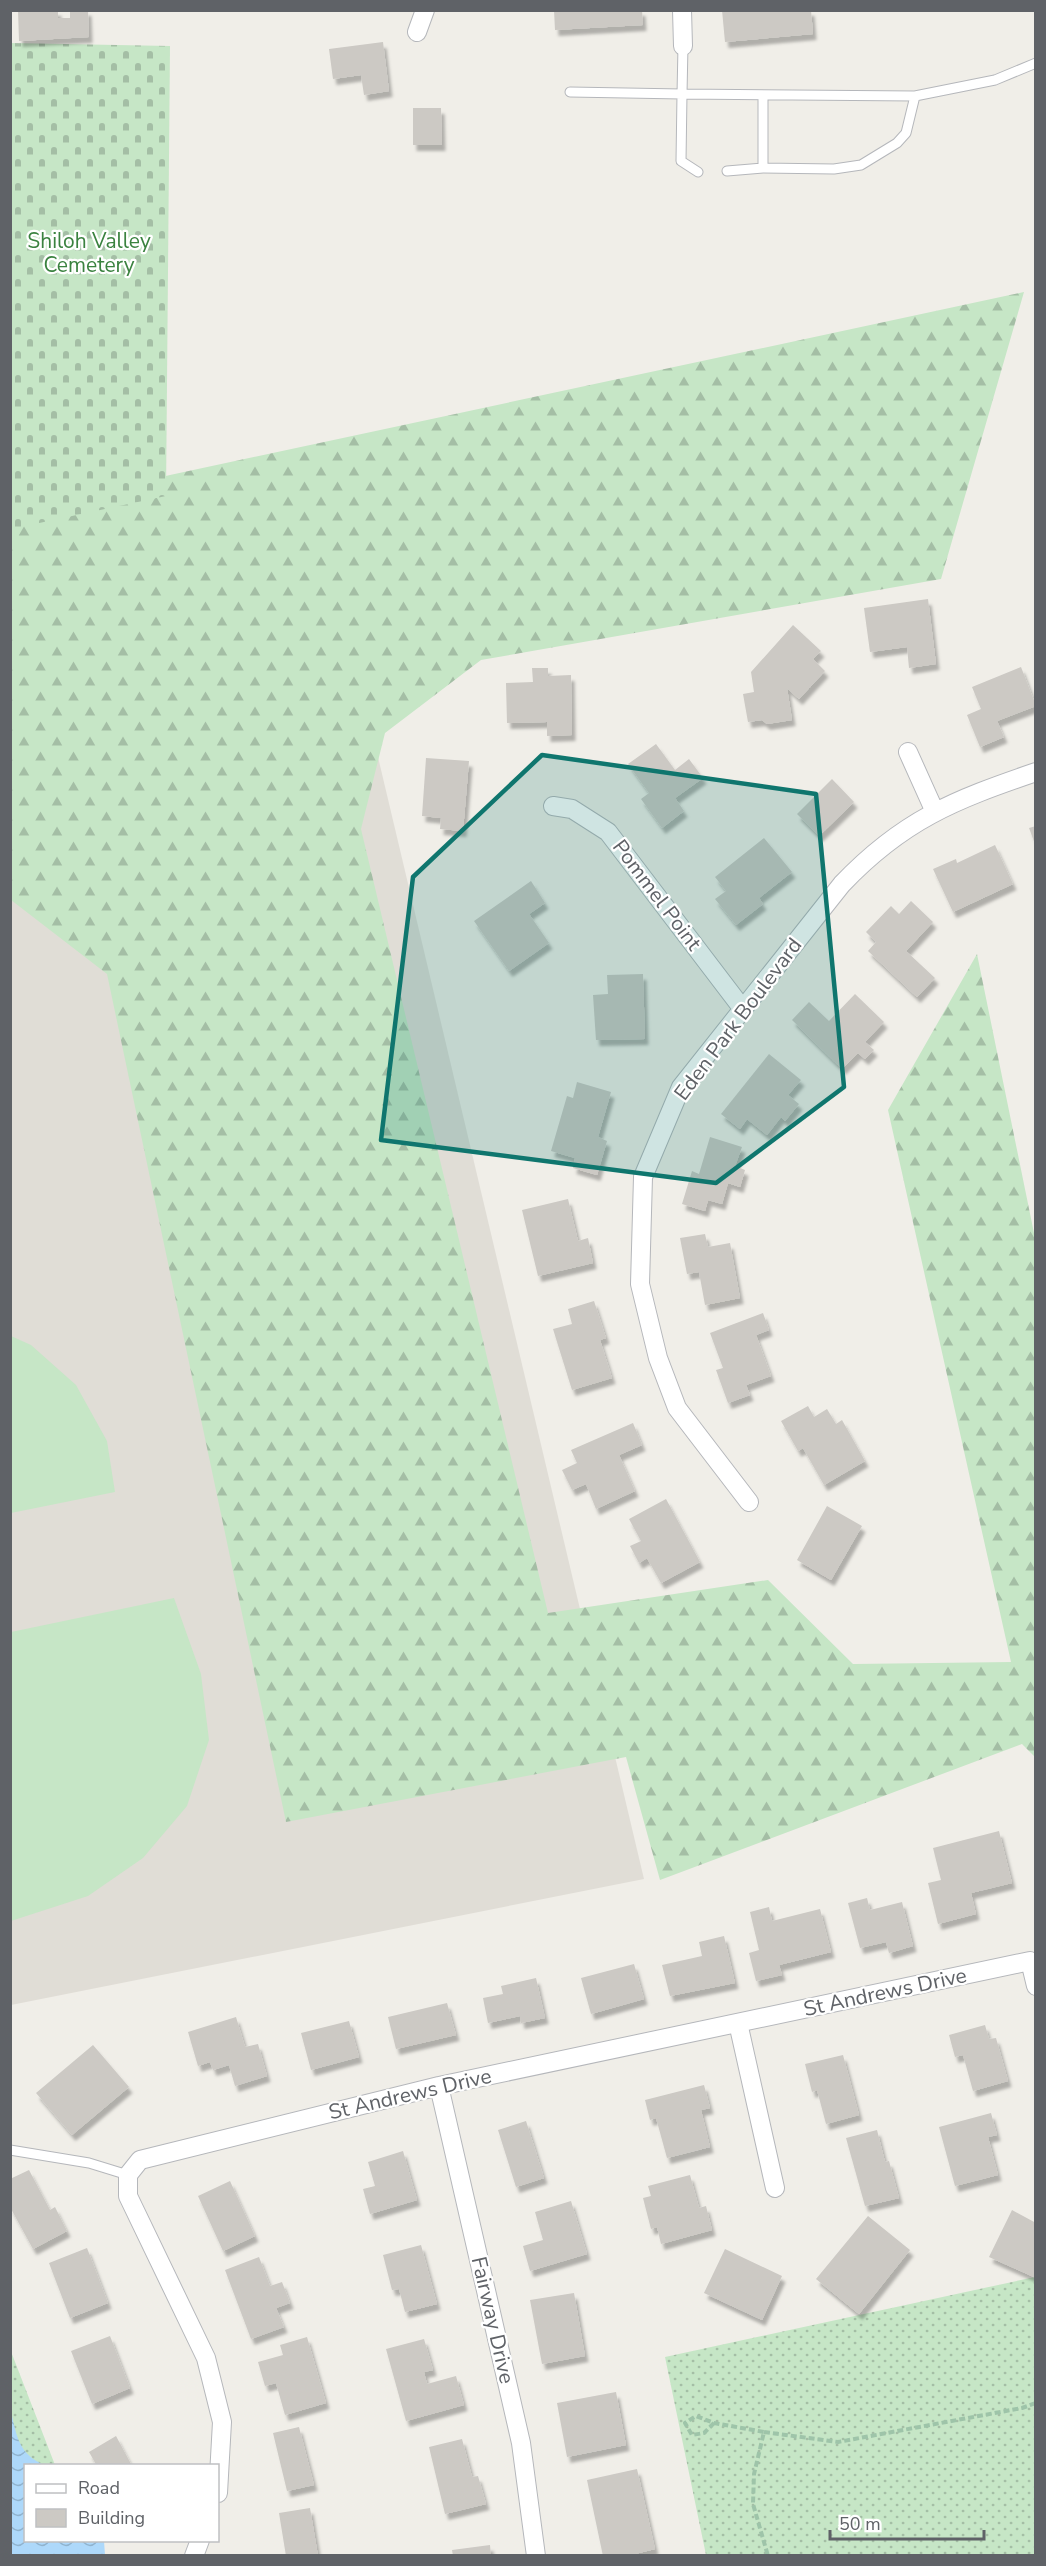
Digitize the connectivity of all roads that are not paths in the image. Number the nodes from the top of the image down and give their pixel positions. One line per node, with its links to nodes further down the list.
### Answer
1 (425, 10): 3 (street)
2 (682, 10): 4 (street)
3 (417, 32)
4 (683, 46): 7 (lane)
5 (1035, 63): 9 (lane)
6 (570, 92): 7 (lane)
7 (682, 94): 8 (lane); 12 (lane)
8 (763, 95): 9 (lane); 10 (lane)
9 (915, 96): 10 (lane)
10 (763, 168): 11 (lane)
11 (728, 171)
12 (698, 172)
13 (908, 752): 16 (street)
14 (1035, 772): 16 (street, Eden Park Boulevard)
15 (553, 806): 17 (street, Pommel Point)
16 (935, 812): 17 (street, Eden Park Boulevard)
17 (742, 1008): 18 (street, Eden Park Boulevard)
18 (749, 1502)
19 (1035, 1986): 20 (street, St Andrews Drive)
20 (738, 2023): 21 (street, St Andrews Drive); 24 (street)
21 (439, 2086): 23 (street, St Andrews Drive); 28 (street, Fairway Drive)
22 (10, 2150): 23 (lane)
23 (128, 2175): 25 (street)
24 (775, 2188)
25 (219, 2475)
26 (200, 2542): 27 (street)
27 (194, 2556)
28 (536, 2556)

